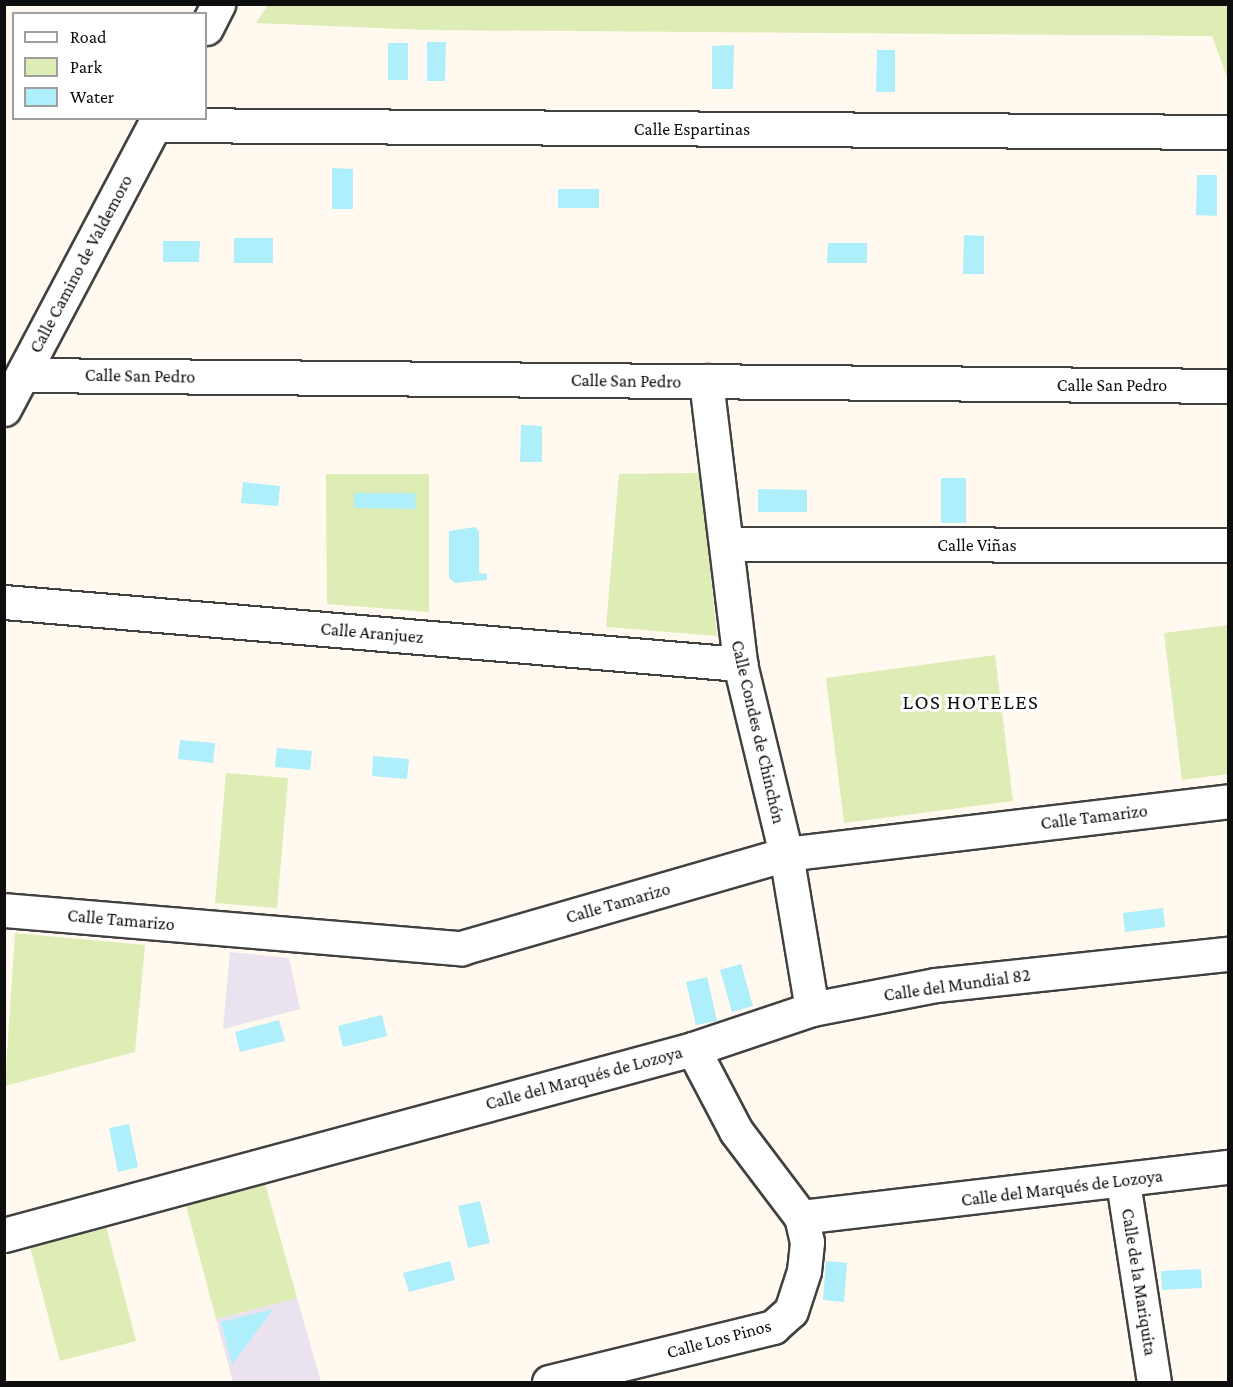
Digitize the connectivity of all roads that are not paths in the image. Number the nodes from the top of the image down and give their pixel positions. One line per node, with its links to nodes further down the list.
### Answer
1 (218, 4): 2 (street)
2 (207, 26)
3 (156, 122): 4 (street, Calle Espartinas); 5 (street, Calle Camino de Valdemoro)
4 (1228, 132)
5 (23, 375): 6 (street, Calle San Pedro); 8 (street, Calle Camino de Valdemoro)
6 (706, 381): 7 (street, Calle San Pedro); 9 (street, Calle Condes de Chinchón)
7 (1228, 386)
8 (4, 409)
9 (726, 544): 10 (street, Calle Viñas); 12 (street, Calle Condes de Chinchón)
10 (1228, 545)
11 (4, 602): 12 (street, Calle Aranjuez)
12 (740, 664): 14 (street, Calle Condes de Chinchón)
13 (1228, 801): 14 (street, Calle Tamarizo)
14 (786, 854): 15 (street, Calle Tamarizo); 17 (street, Calle Condes de Chinchón)
15 (4, 910)
16 (1228, 954): 17 (street, Calle del Mundial 82)
17 (812, 1009): 18 (street, Calle del Mundial 82)
18 (693, 1049): 21 (street, Calle del Marqués de Lozoya); 22 (street, Calle del Marqués de Lozoya)
19 (1228, 1167): 20 (street, Calle del Marqués de Lozoya)
20 (1124, 1182): 21 (street, Calle del Marqués de Lozoya); 24 (street, Calle de la Mariquita)
21 (801, 1217): 23 (street, Calle Los Pinos)
22 (4, 1235)
23 (549, 1383)
24 (1154, 1383)

